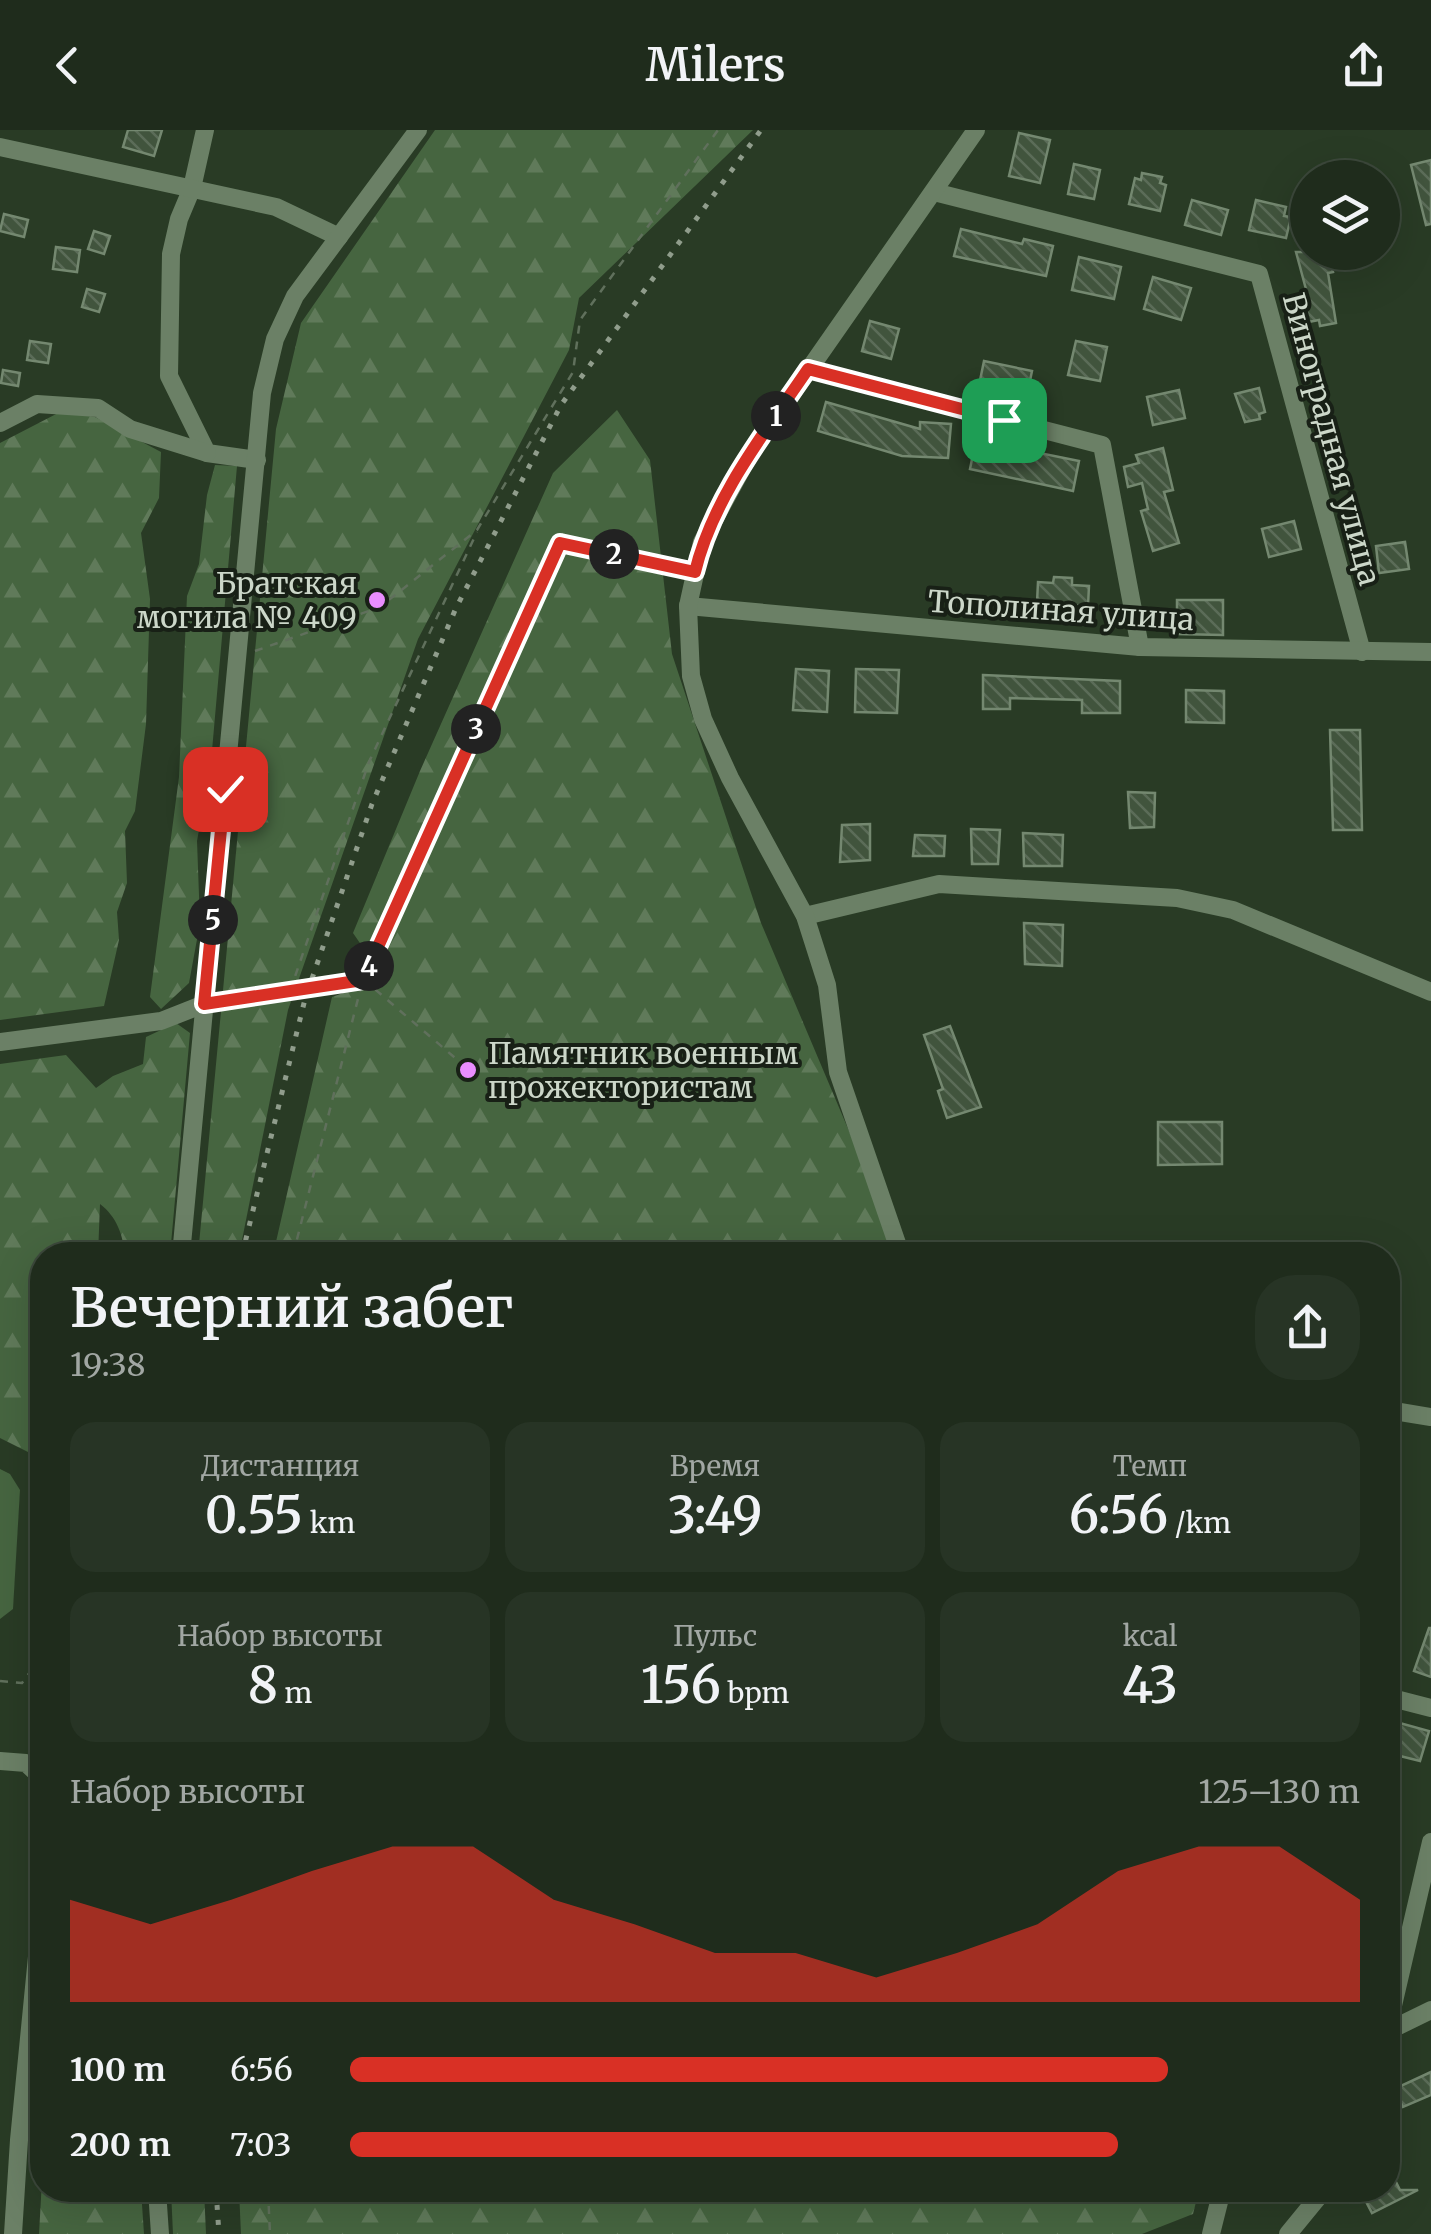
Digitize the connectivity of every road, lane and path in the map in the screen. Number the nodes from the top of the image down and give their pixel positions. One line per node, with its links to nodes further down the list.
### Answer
1 (205, 130): 6 (street)
2 (418, 130): 8 (street)
3 (718, 130): 13 (path)
4 (976, 130): 7 (street)
5 (0, 147): 6 (street)
6 (192, 188): 8 (street); 11 (street)
7 (934, 192): 9 (street); 17 (street, Виноградная улица)
8 (339, 237): 12 (street)
9 (808, 369): 14 (street); 16 (street)
10 (0, 423): 11 (street)
11 (206, 452): 12 (street)
12 (256, 460): 19 (street)
13 (477, 530): 19 (path); 22 (path)
14 (695, 572): 15 (street); 21 (path)
15 (688, 606): 16 (street, Тополиная улица); 20 (street)
16 (1140, 647): 17 (street, Тополиная улица)
17 (1362, 652): 18 (street, Тополиная улица)
18 (1431, 652)
19 (238, 657): 24 (street)
20 (806, 916): 23 (street); 29 (street)
21 (363, 980): 22 (path); 26 (path); 28 (path)
22 (290, 991): 24 (path)
23 (1431, 992)
24 (204, 1004): 25 (street); 27 (street)
25 (0, 1042)
26 (461, 1063)
27 (182, 1242)
28 (296, 1242)
29 (897, 1242)
30 (1400, 1412): 31 (street)
31 (1431, 1417)
32 (30, 1672): 33 (path)
33 (0, 1681)
34 (1400, 1700): 35 (street)
35 (1431, 1708)
36 (0, 1760): 37 (street)
37 (30, 1767)
38 (1431, 1842): 39 (street)
39 (1400, 1977)
40 (1431, 2010): 41 (street)
41 (1400, 2024)
42 (30, 2028): 47 (street)
43 (158, 2202): 48 (street)
44 (269, 2202): 49 (path)
45 (1219, 2202): 50 (street)
46 (1314, 2202): 51 (street)
47 (13, 2234)
48 (160, 2234)
49 (270, 2234)
50 (1211, 2234)
51 (1288, 2234)

